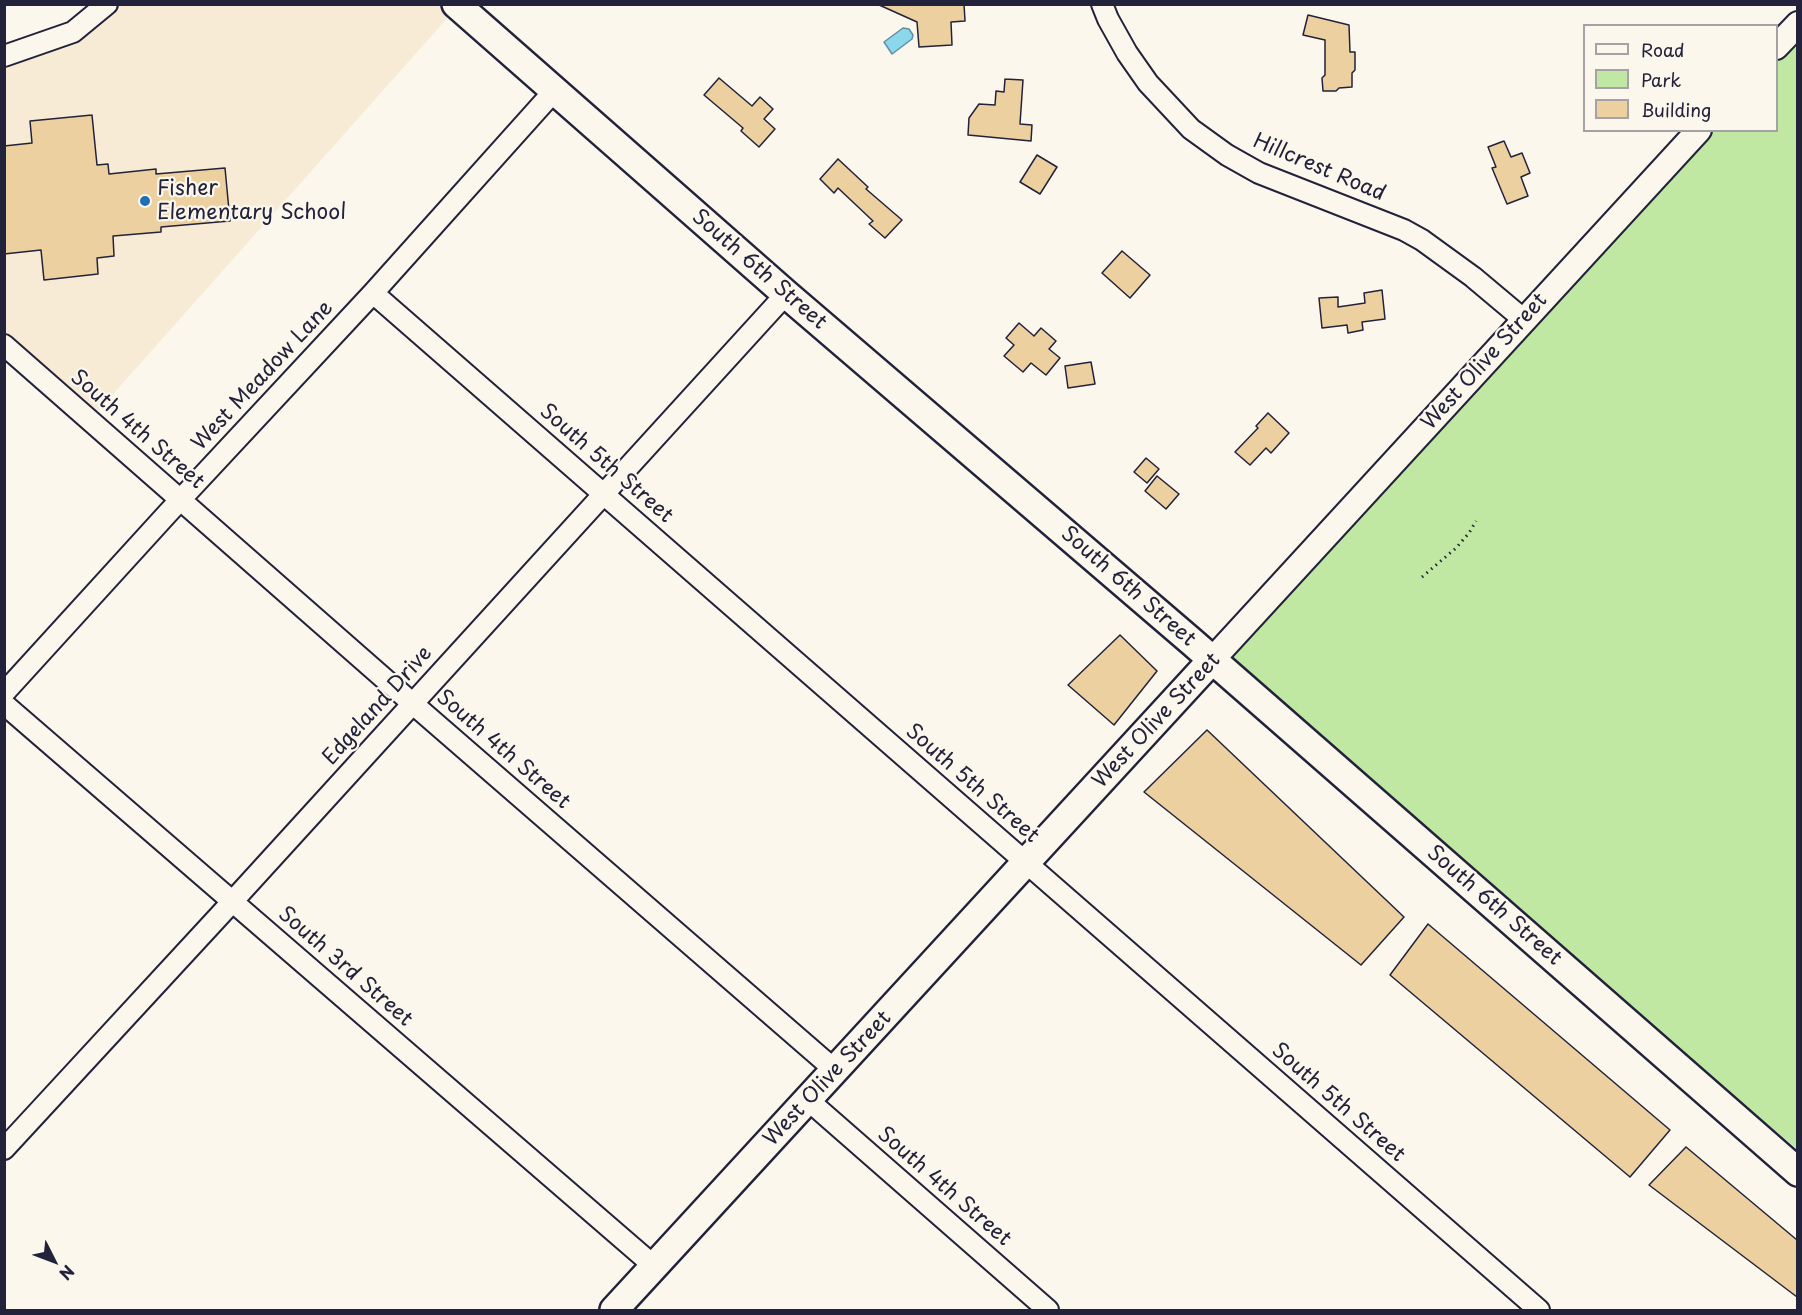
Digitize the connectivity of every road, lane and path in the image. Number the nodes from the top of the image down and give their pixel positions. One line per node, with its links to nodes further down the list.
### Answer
1 (107, 4): 6 (street)
2 (456, 4): 7 (main road, South 6th Street)
3 (1102, 4): 11 (street, Hillcrest Road)
4 (1797, 24): 5 (street)
5 (1778, 45)
6 (4, 56)
7 (555, 90): 9 (street, West Meadow Lane); 10 (main road, South 6th Street)
8 (1697, 132): 11 (street, West Olive Street)
9 (373, 293): 13 (street, South 5th Street); 14 (street, West Meadow Lane)
10 (786, 294): 13 (street, Edgeland Drive); 17 (main road, South 6th Street)
11 (1523, 320): 17 (street, West Olive Street)
12 (4, 345): 14 (street, South 4th Street)
13 (604, 495): 19 (street, Edgeland Drive); 21 (street, South 5th Street)
14 (180, 500): 18 (street, West Meadow Lane); 19 (street, South 4th Street)
15 (1476, 521): 16 (path)
16 (1422, 577)
17 (1212, 660): 21 (main road, West Olive Street); 26 (main road, South 6th Street)
18 (4, 693)
19 (412, 703): 22 (street, Edgeland Drive); 23 (street, South 4th Street)
20 (4, 704): 22 (street, South 3rd Street)
21 (1026, 863): 23 (main road, West Olive Street); 30 (street, South 5th Street)
22 (233, 902): 25 (street, Edgeland Drive); 27 (street, South 3rd Street)
23 (836, 1071): 24 (main road, West Olive Street)
24 (808, 1100): 27 (main road, West Olive Street); 29 (street, South 4th Street)
25 (4, 1149)
26 (1797, 1172)
27 (654, 1266): 28 (main road, West Olive Street)
28 (614, 1311)
29 (1048, 1311)
30 (1539, 1311)

